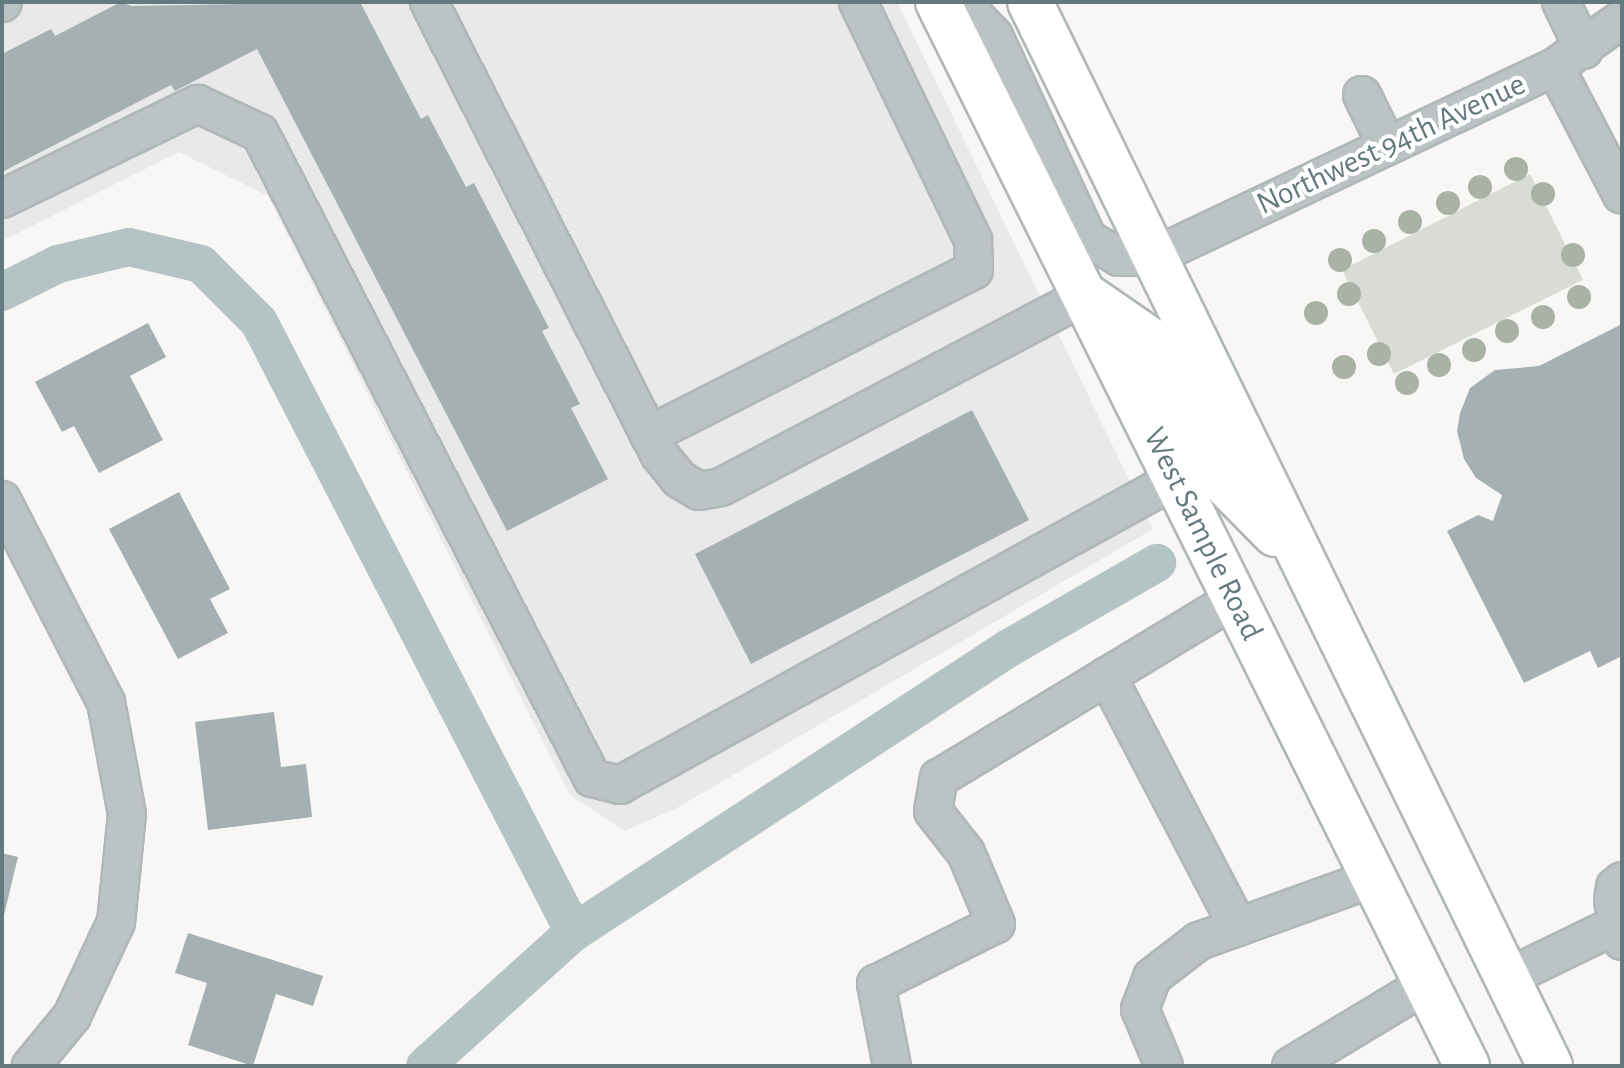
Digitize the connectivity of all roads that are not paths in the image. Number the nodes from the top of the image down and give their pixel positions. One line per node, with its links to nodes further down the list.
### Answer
1 (429, 2): 14 (street)
2 (858, 2): 14 (street)
3 (938, 2): 13 (main road, West Sample Road)
4 (961, 2): 12 (street)
5 (1030, 2): 12 (main road)
6 (1561, 2): 7 (street)
7 (1599, 43): 9 (street, Northwest 94th Avenue); 10 (street)
8 (1362, 95): 9 (street)
9 (1387, 146): 12 (street, Northwest 94th Avenue)
10 (1622, 195)
11 (2, 199): 15 (street)
12 (1153, 257): 17 (main road)
13 (1085, 296): 14 (street); 15 (main road, West Sample Road); 17 (main road)
14 (649, 435)
15 (1176, 479): 18 (main road, West Sample Road)
16 (2, 500): 26 (street)
17 (1302, 561): 24 (main road)
18 (1236, 598): 19 (street); 20 (main road, West Sample Road)
19 (1107, 676): 22 (street); 27 (street)
20 (1374, 878): 22 (street); 25 (main road, West Sample Road)
21 (1622, 881): 23 (street)
22 (1238, 927): 28 (street)
23 (1618, 933): 24 (street)
24 (1507, 978): 31 (main road)
25 (1427, 984): 29 (street); 30 (main road, West Sample Road)
26 (31, 1066)
27 (892, 1066)
28 (1164, 1066)
29 (1291, 1066)
30 (1467, 1066)
31 (1550, 1066)

